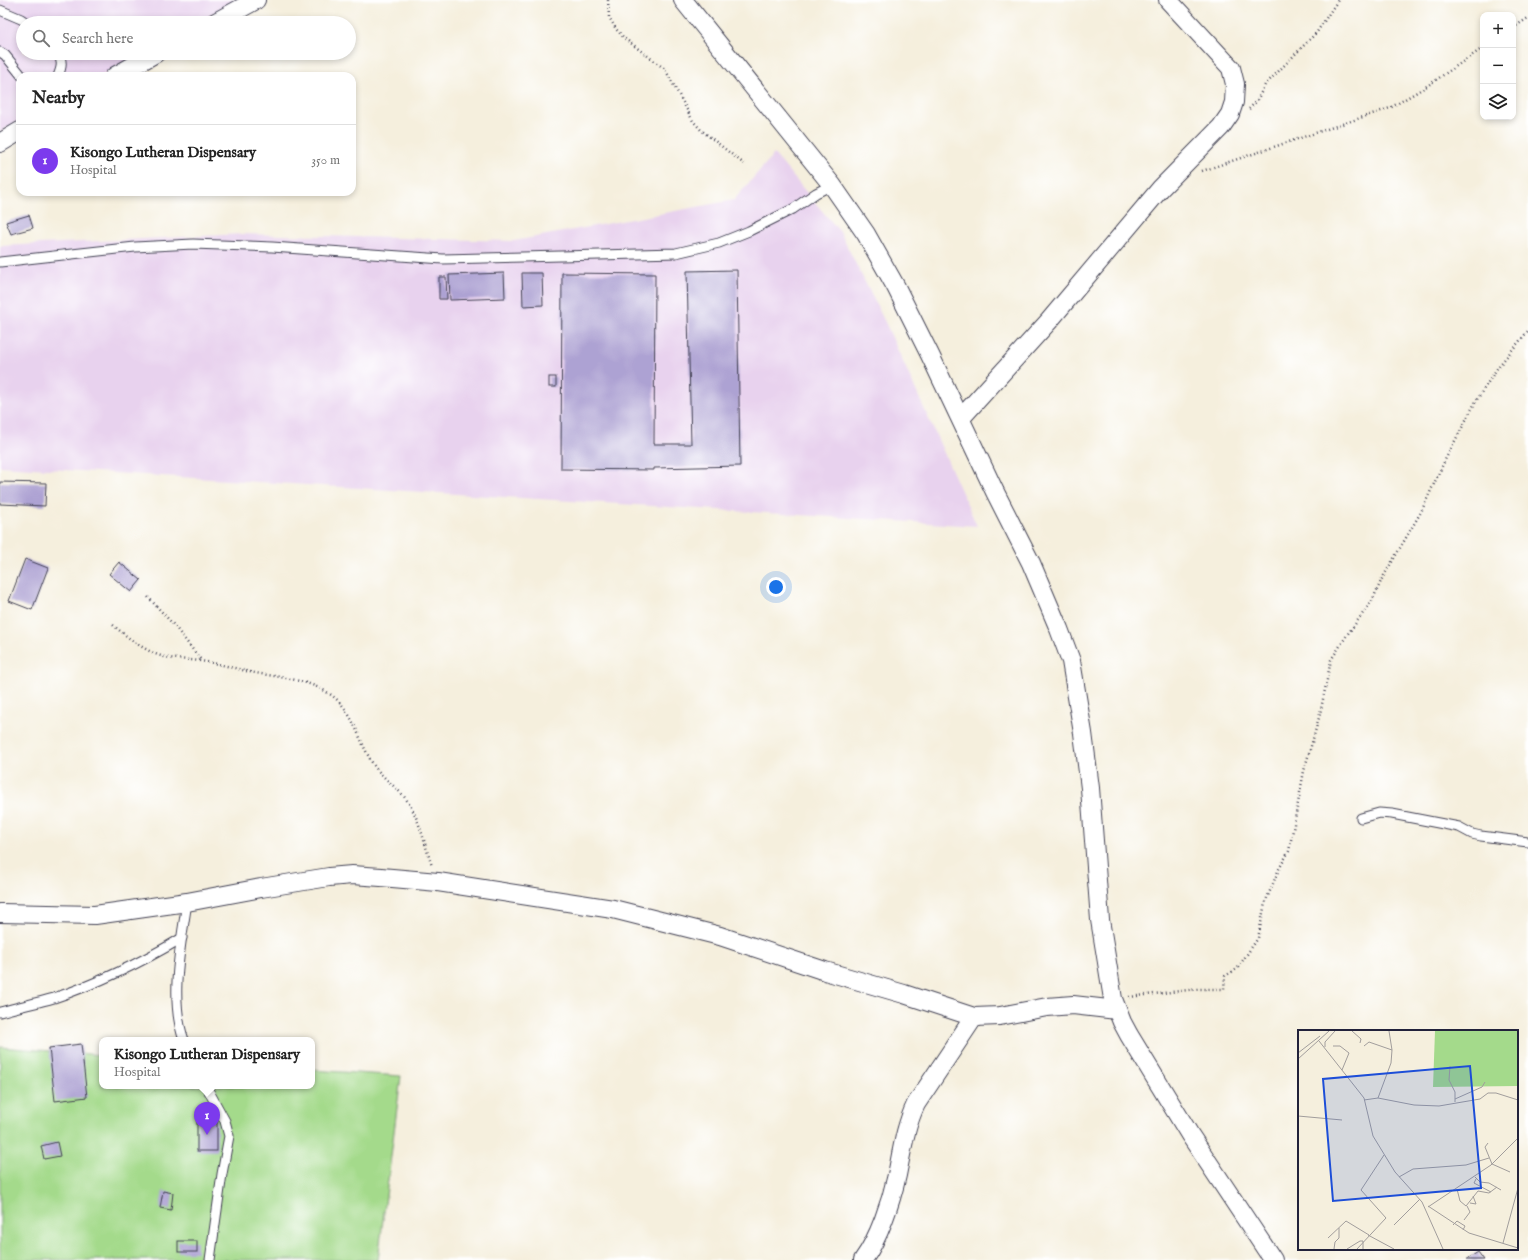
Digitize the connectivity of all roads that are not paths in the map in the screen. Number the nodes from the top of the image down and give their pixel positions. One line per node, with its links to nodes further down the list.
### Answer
1 (683, 0): 15 (street)
2 (1168, 0): 17 (street)
3 (250, 2): 5 (street)
4 (0, 10): 6 (lane)
5 (226, 16)
6 (16, 17)
7 (0, 52): 10 (lane)
8 (61, 60): 11 (lane)
9 (144, 60): 12 (street)
10 (19, 72)
11 (60, 72)
12 (122, 72)
13 (16, 133): 14 (street)
14 (0, 143)
15 (832, 185): 16 (lane); 17 (street)
16 (0, 262)
17 (961, 418): 23 (street)
18 (1361, 818): 19 (lane)
19 (1528, 842)
20 (187, 902): 21 (street); 22 (lane); 25 (street)
21 (0, 913)
22 (182, 938): 24 (lane); 26 (lane)
23 (1115, 1004): 25 (street); 30 (street)
24 (0, 1012)
25 (974, 1017): 29 (street)
26 (183, 1037)
27 (208, 1089): 28 (lane)
28 (210, 1260)
29 (863, 1260)
30 (1273, 1260)

